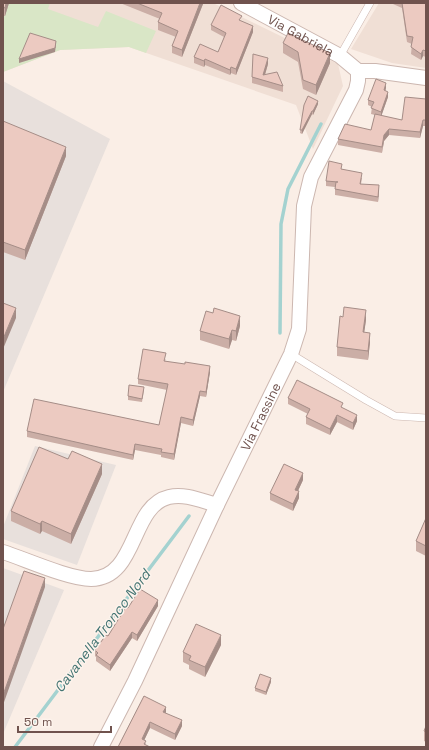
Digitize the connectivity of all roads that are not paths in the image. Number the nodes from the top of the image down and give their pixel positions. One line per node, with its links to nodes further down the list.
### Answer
1 (242, 3): 3 (street, Via Gabriela)
2 (370, 3): 3 (lane)
3 (340, 56): 4 (street, Via Gabriela)
4 (358, 71): 5 (street); 6 (street, Via Frassine)
5 (426, 78)
6 (291, 354): 7 (lane); 8 (street, Via Frassine)
7 (426, 418)
8 (217, 505): 9 (street); 10 (street, Via Frassine)
9 (3, 552)
10 (101, 747)

